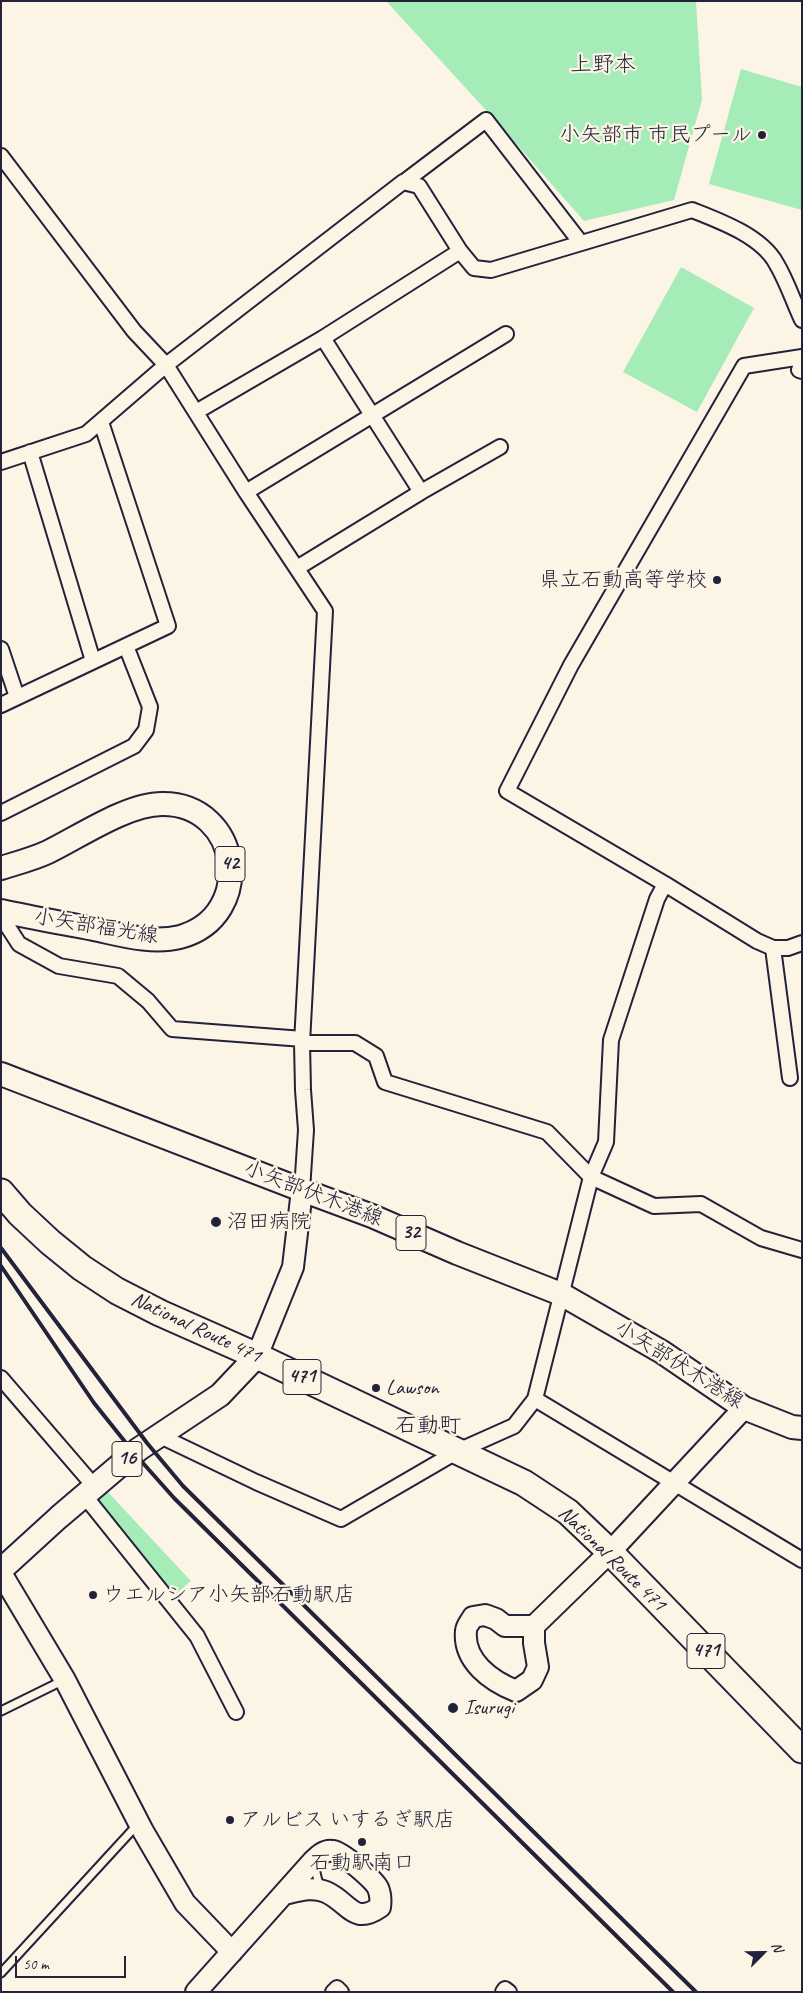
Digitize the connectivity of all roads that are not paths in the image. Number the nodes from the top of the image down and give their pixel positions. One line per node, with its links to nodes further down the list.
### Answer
1 (1, 156): 10 (street)
2 (404, 182): 3 (street); 4 (street); 10 (street)
3 (581, 243): 4 (street); 5 (street)
4 (460, 250): 7 (street)
5 (802, 320)
6 (506, 334): 13 (street)
7 (323, 338): 12 (street); 13 (street)
8 (802, 357): 28 (street)
9 (802, 363): 11 (street)
10 (166, 365): 12 (street); 14 (street)
11 (802, 372)
12 (196, 412): 18 (street)
13 (372, 414): 18 (street); 19 (street)
14 (101, 422): 16 (street); 21 (street)
15 (500, 446): 19 (street)
16 (30, 452): 17 (street); 23 (street)
17 (1, 462)
18 (246, 492): 20 (street)
19 (421, 492): 20 (street)
20 (297, 568): 33 (street)
21 (126, 646): 23 (street); 26 (street)
22 (1, 649): 24 (street)
23 (93, 661): 24 (street)
24 (17, 697): 25 (street)
25 (1, 705)
26 (1, 813)
27 (1, 868): 29 (main road, 小矢部福光線 / 42)
28 (665, 884): 32 (street); 36 (street)
29 (1, 911)
30 (1, 916): 33 (street)
31 (802, 942): 32 (street)
32 (773, 948): 35 (street)
33 (302, 1041): 36 (street); 37 (street)
34 (1, 1074): 37 (main road, 小矢部伏木港線 / 32)
35 (790, 1078)
36 (591, 1178): 39 (street); 40 (street)
37 (302, 1190): 40 (main road, 小矢部伏木港線 / 32); 41 (street)
38 (1, 1192): 41 (highway, National Route 471 / 471)
39 (802, 1250)
40 (561, 1294): 43 (street); 44 (main road, 小矢部伏木港線 / 32)
41 (257, 1356): 46 (main road, 16); 47 (highway, National Route 471 / 471)
42 (1, 1378): 49 (street)
43 (535, 1399): 47 (street); 48 (street)
44 (744, 1408): 45 (main road, 小矢部伏木港線 / 32); 48 (street)
45 (802, 1428)
46 (158, 1435): 47 (street); 49 (main road, 16)
47 (458, 1451): 50 (highway, National Route 471 / 471)
48 (674, 1484): 50 (street); 51 (street)
49 (89, 1491): 52 (main road, 16); 56 (street)
50 (610, 1552): 53 (street); 57 (highway, National Route 471 / 471)
51 (802, 1560)
52 (1, 1571): 54 (street)
53 (534, 1626)
54 (65, 1680): 55 (lane); 58 (street)
55 (1, 1711)
56 (236, 1712)
57 (802, 1750)
58 (139, 1823): 62 (street); 63 (lane)
59 (313, 1861): 60 (lane); 60 (street); 61 (street)
60 (327, 1893): 61 (street)
61 (284, 1894): 62 (street)
62 (232, 1952): 64 (street)
63 (1, 1973)
64 (196, 1992)
65 (334, 1992): 66 (street)
66 (341, 1992)
67 (503, 1992): 68 (street)
68 (509, 1992)

